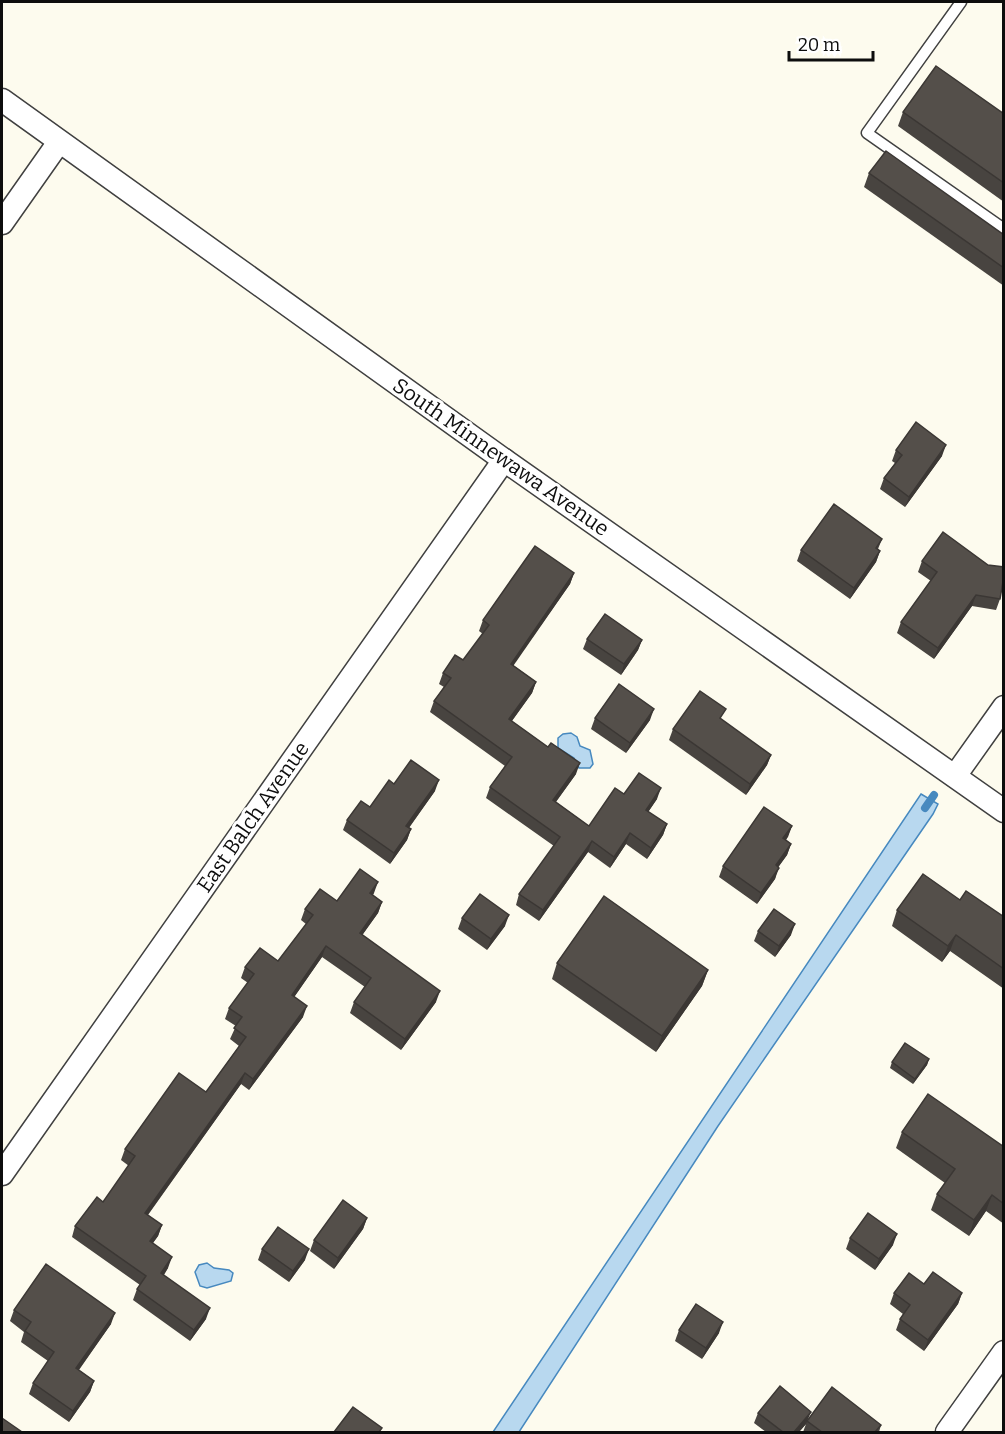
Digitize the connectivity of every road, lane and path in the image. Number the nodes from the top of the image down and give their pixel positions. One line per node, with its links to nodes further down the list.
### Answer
1 (961, 2): 5 (lane)
2 (2, 100): 3 (street, South Minnewawa Avenue)
3 (59, 142): 4 (street); 6 (street, South Minnewawa Avenue)
4 (2, 223)
5 (1004, 229)
6 (504, 460): 8 (street, South Minnewawa Avenue); 10 (street, East Balch Avenue)
7 (1004, 706): 8 (street)
8 (955, 776): 9 (street, South Minnewawa Avenue)
9 (1004, 811)
10 (2, 1174)
11 (1004, 1352): 12 (street)
12 (947, 1432)

